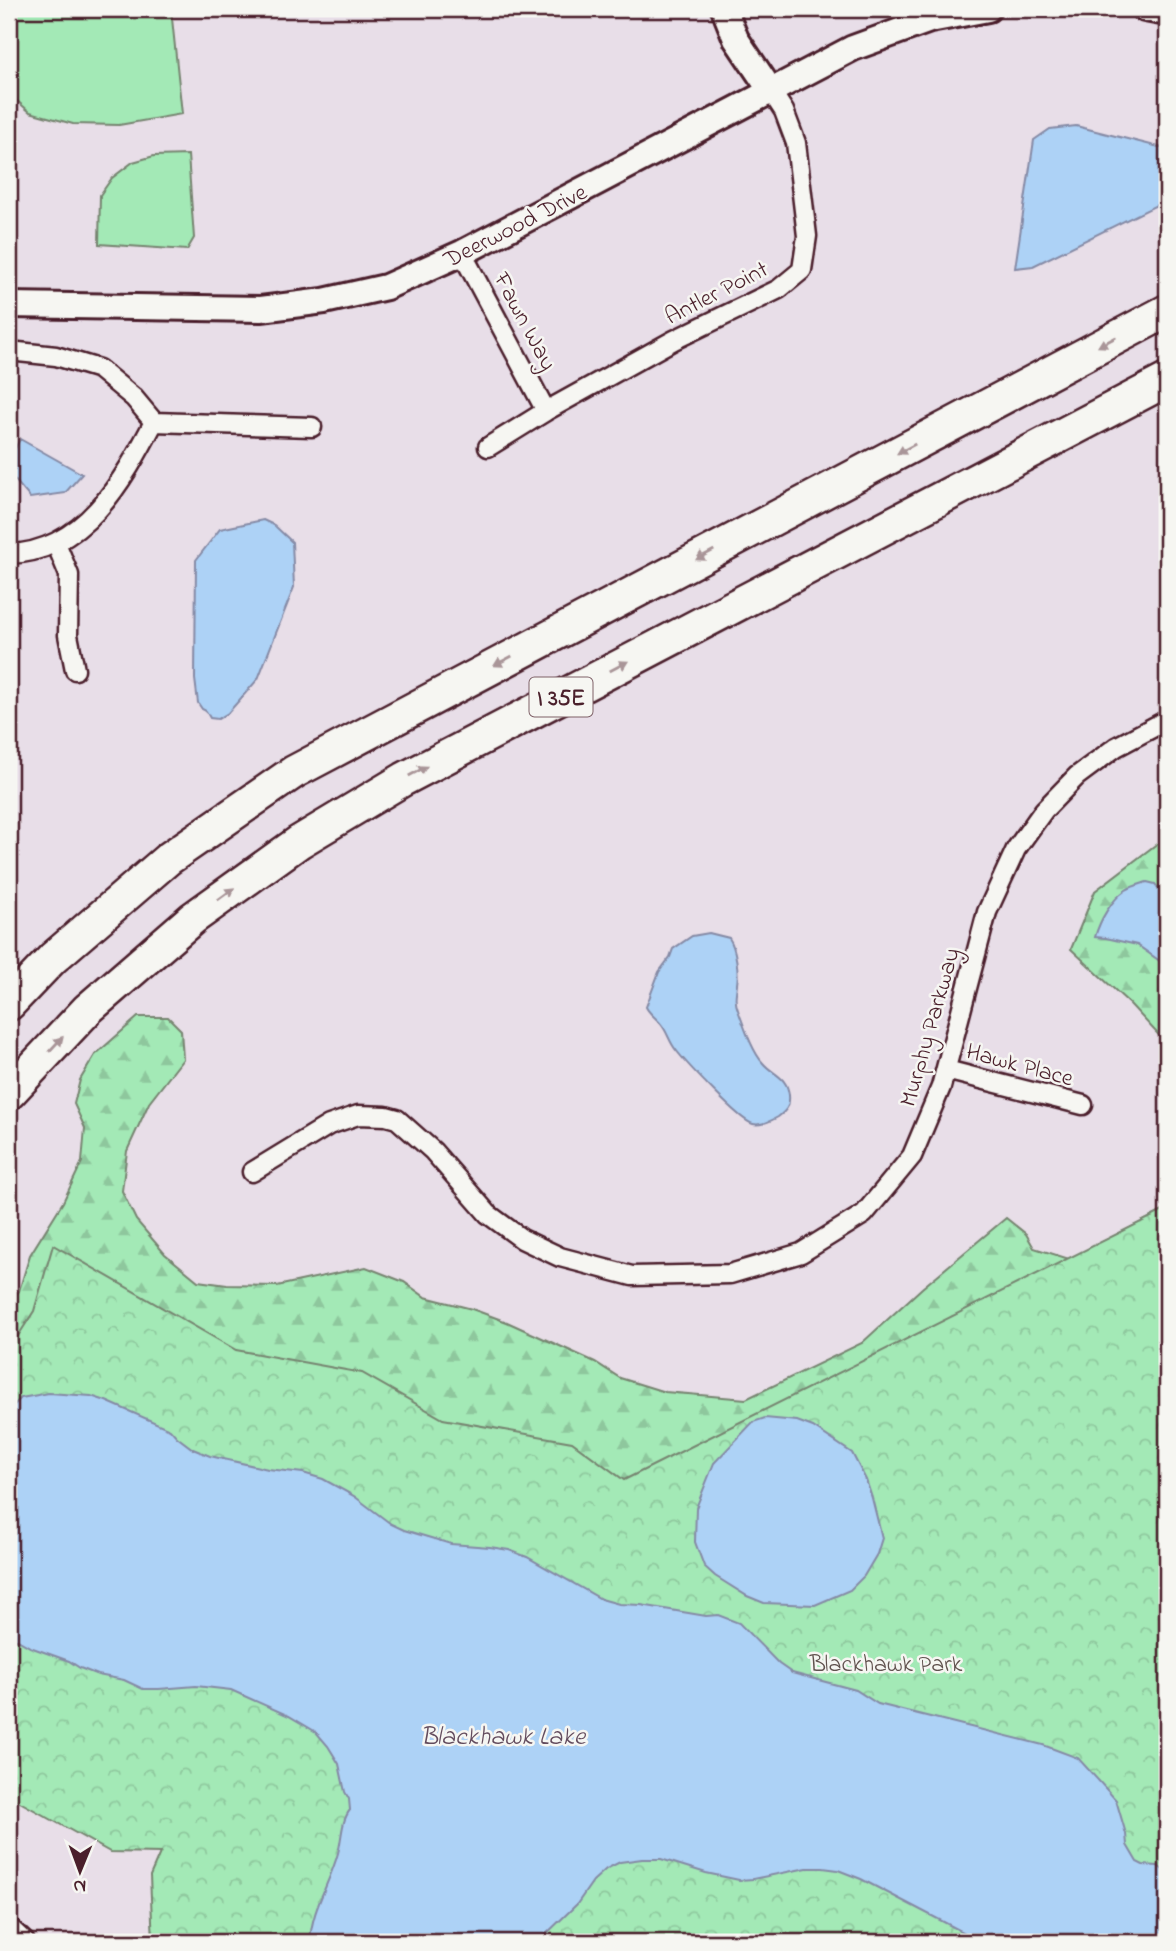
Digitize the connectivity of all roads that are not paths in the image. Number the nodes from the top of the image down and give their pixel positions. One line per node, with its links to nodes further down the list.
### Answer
1 (724, 9): 5 (street)
2 (988, 9): 5 (street, Deerwood Drive)
3 (1144, 9): 4 (street)
4 (1167, 13)
5 (771, 91): 6 (street, Deerwood Drive); 11 (street, Antler Point)
6 (462, 253): 7 (street, Deerwood Drive); 11 (street, Fawn Way)
7 (9, 305)
8 (1167, 311): 19 (highway, I 35E, one-way to 19)
9 (9, 351): 12 (street)
10 (1167, 380): 21 (highway, I 35E, one-way to 10)
11 (546, 411): 14 (street, Antler Point)
12 (154, 422): 13 (street); 15 (street)
13 (312, 427)
14 (488, 447)
15 (56, 543): 16 (street); 17 (street)
16 (9, 554)
17 (75, 670)
18 (1167, 720): 20 (street, Murphy Parkway)
19 (9, 1004)
20 (946, 1070): 22 (street, Hawk Place); 23 (street, Murphy Parkway)
21 (9, 1093)
22 (1083, 1105)
23 (252, 1172)
24 (9, 1927): 25 (street)
25 (25, 1942)

